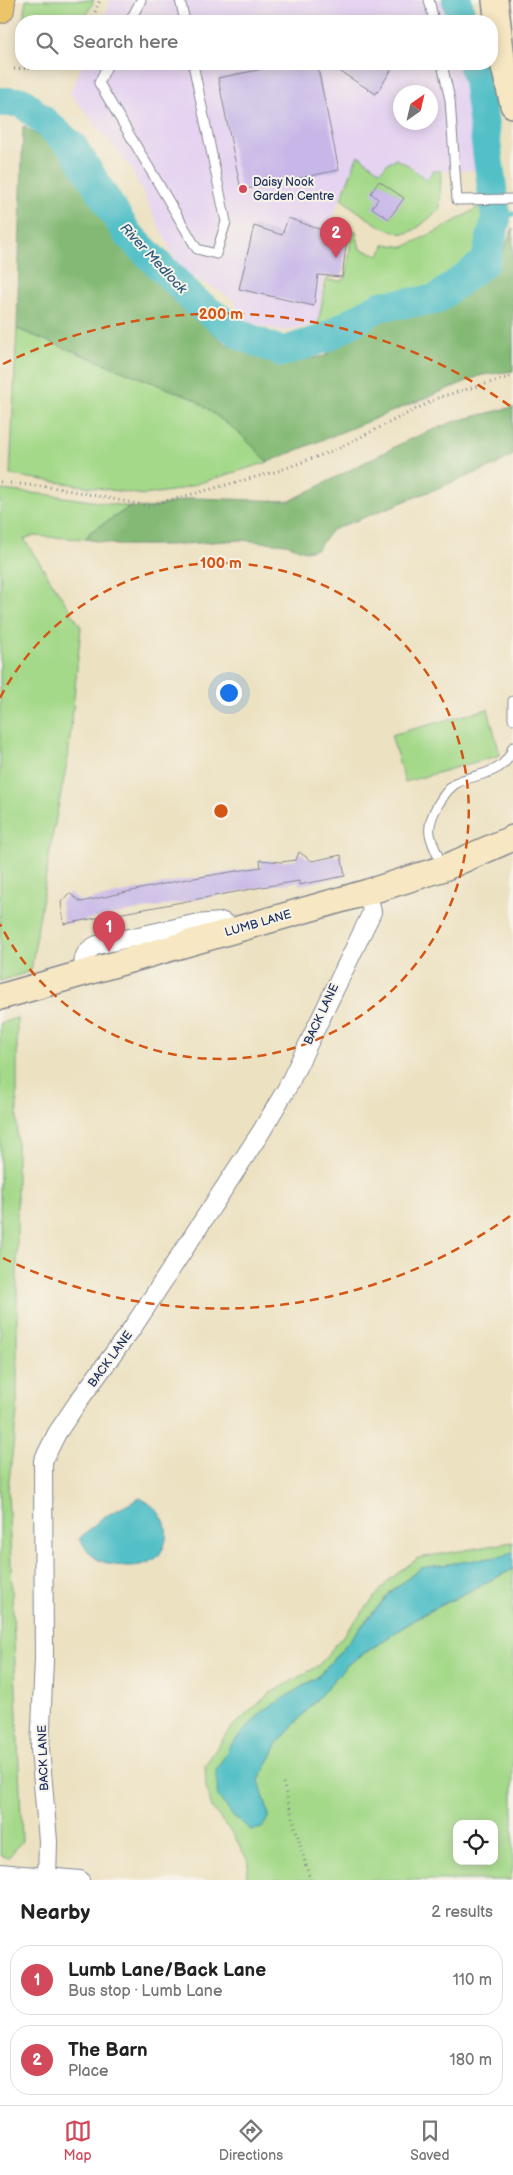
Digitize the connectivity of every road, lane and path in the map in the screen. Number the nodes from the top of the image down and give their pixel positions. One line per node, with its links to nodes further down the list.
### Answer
1 (1, 0): 7 (highway)
2 (100, 0): 8 (path)
3 (141, 0): 9 (lane)
4 (180, 0): 10 (lane)
5 (429, 0): 11 (lane)
6 (495, 0): 12 (street)
7 (0, 9)
8 (94, 15)
9 (133, 15)
10 (184, 15)
11 (433, 15)
12 (497, 15)
13 (498, 25): 17 (street)
14 (105, 70): 15 (lane)
15 (194, 70)
16 (443, 70): 18 (lane)
17 (513, 106)
18 (513, 199)
19 (513, 376): 20 (path)
20 (0, 482)
21 (513, 701): 22 (lane)
22 (513, 719)
23 (513, 747): 25 (lane)
24 (513, 838): 25 (street, LUMB LANE)
25 (444, 868): 26 (street, LUMB LANE)
26 (368, 892): 27 (street, LUMB LANE); 30 (street, BACK LANE)
27 (0, 997)
28 (283, 1783): 32 (path)
29 (0, 1873): 30 (street)
30 (47, 1878): 31 (street)
31 (80, 1880)
32 (310, 1880)

